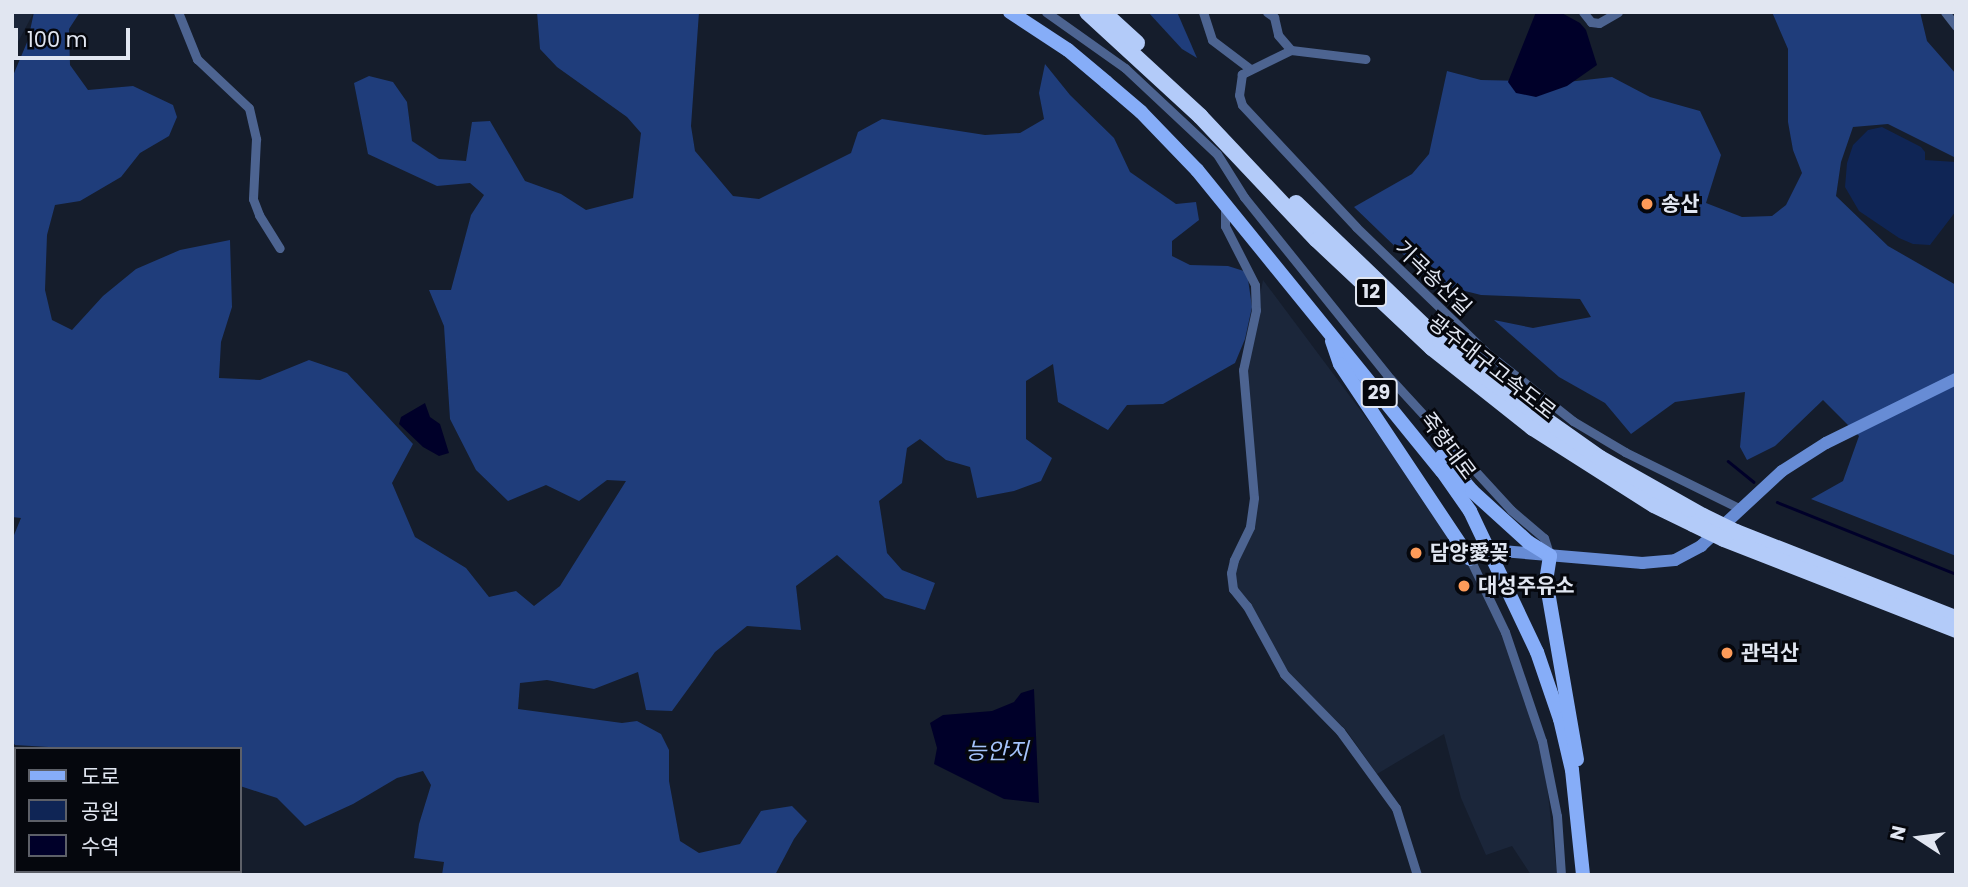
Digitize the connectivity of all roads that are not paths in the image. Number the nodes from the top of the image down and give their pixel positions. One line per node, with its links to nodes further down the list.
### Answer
1 (178, 12): 16 (street)
2 (1010, 12): 15 (main road, 죽향대로 / 29)
3 (1046, 12): 24 (street)
4 (1087, 12): 21 (highway, 광주대구고속도로 / 12)
5 (1103, 12): 21 (highway, 광주대구고속도로 / 12)
6 (1203, 12): 14 (street)
7 (1268, 12): 12 (street)
8 (1583, 12): 9 (street)
9 (1618, 12)
10 (1945, 12): 11 (street)
11 (1956, 26)
12 (1291, 50): 13 (street); 14 (street)
13 (1365, 59)
14 (1249, 68): 20 (street, 기곡송산길)
15 (1225, 202): 17 (main road, 죽향대로 / 29); 29 (street)
16 (280, 248)
17 (1328, 330): 19 (main road, 죽향대로 / 29); 25 (main road)
18 (1956, 379): 20 (street)
19 (1369, 381): 23 (main road, 죽향대로 / 29); 24 (main road)
20 (1741, 509): 24 (street)
21 (1698, 520): 22 (highway, 광주대구고속도로 / 12, bridge)
22 (1730, 536): 26 (highway, 광주대구고속도로 / 12); 27 (highway, 광주대구고속도로 / 12)
23 (1490, 550): 24 (street); 25 (street); 28 (main road, 죽향대로 / 29)
24 (1550, 556): 28 (main road)
25 (1470, 559): 30 (street)
26 (1956, 618)
27 (1956, 630)
28 (1577, 805): 31 (main road, 죽향대로 / 29)
29 (1418, 875)
30 (1561, 875)
31 (1583, 875)

